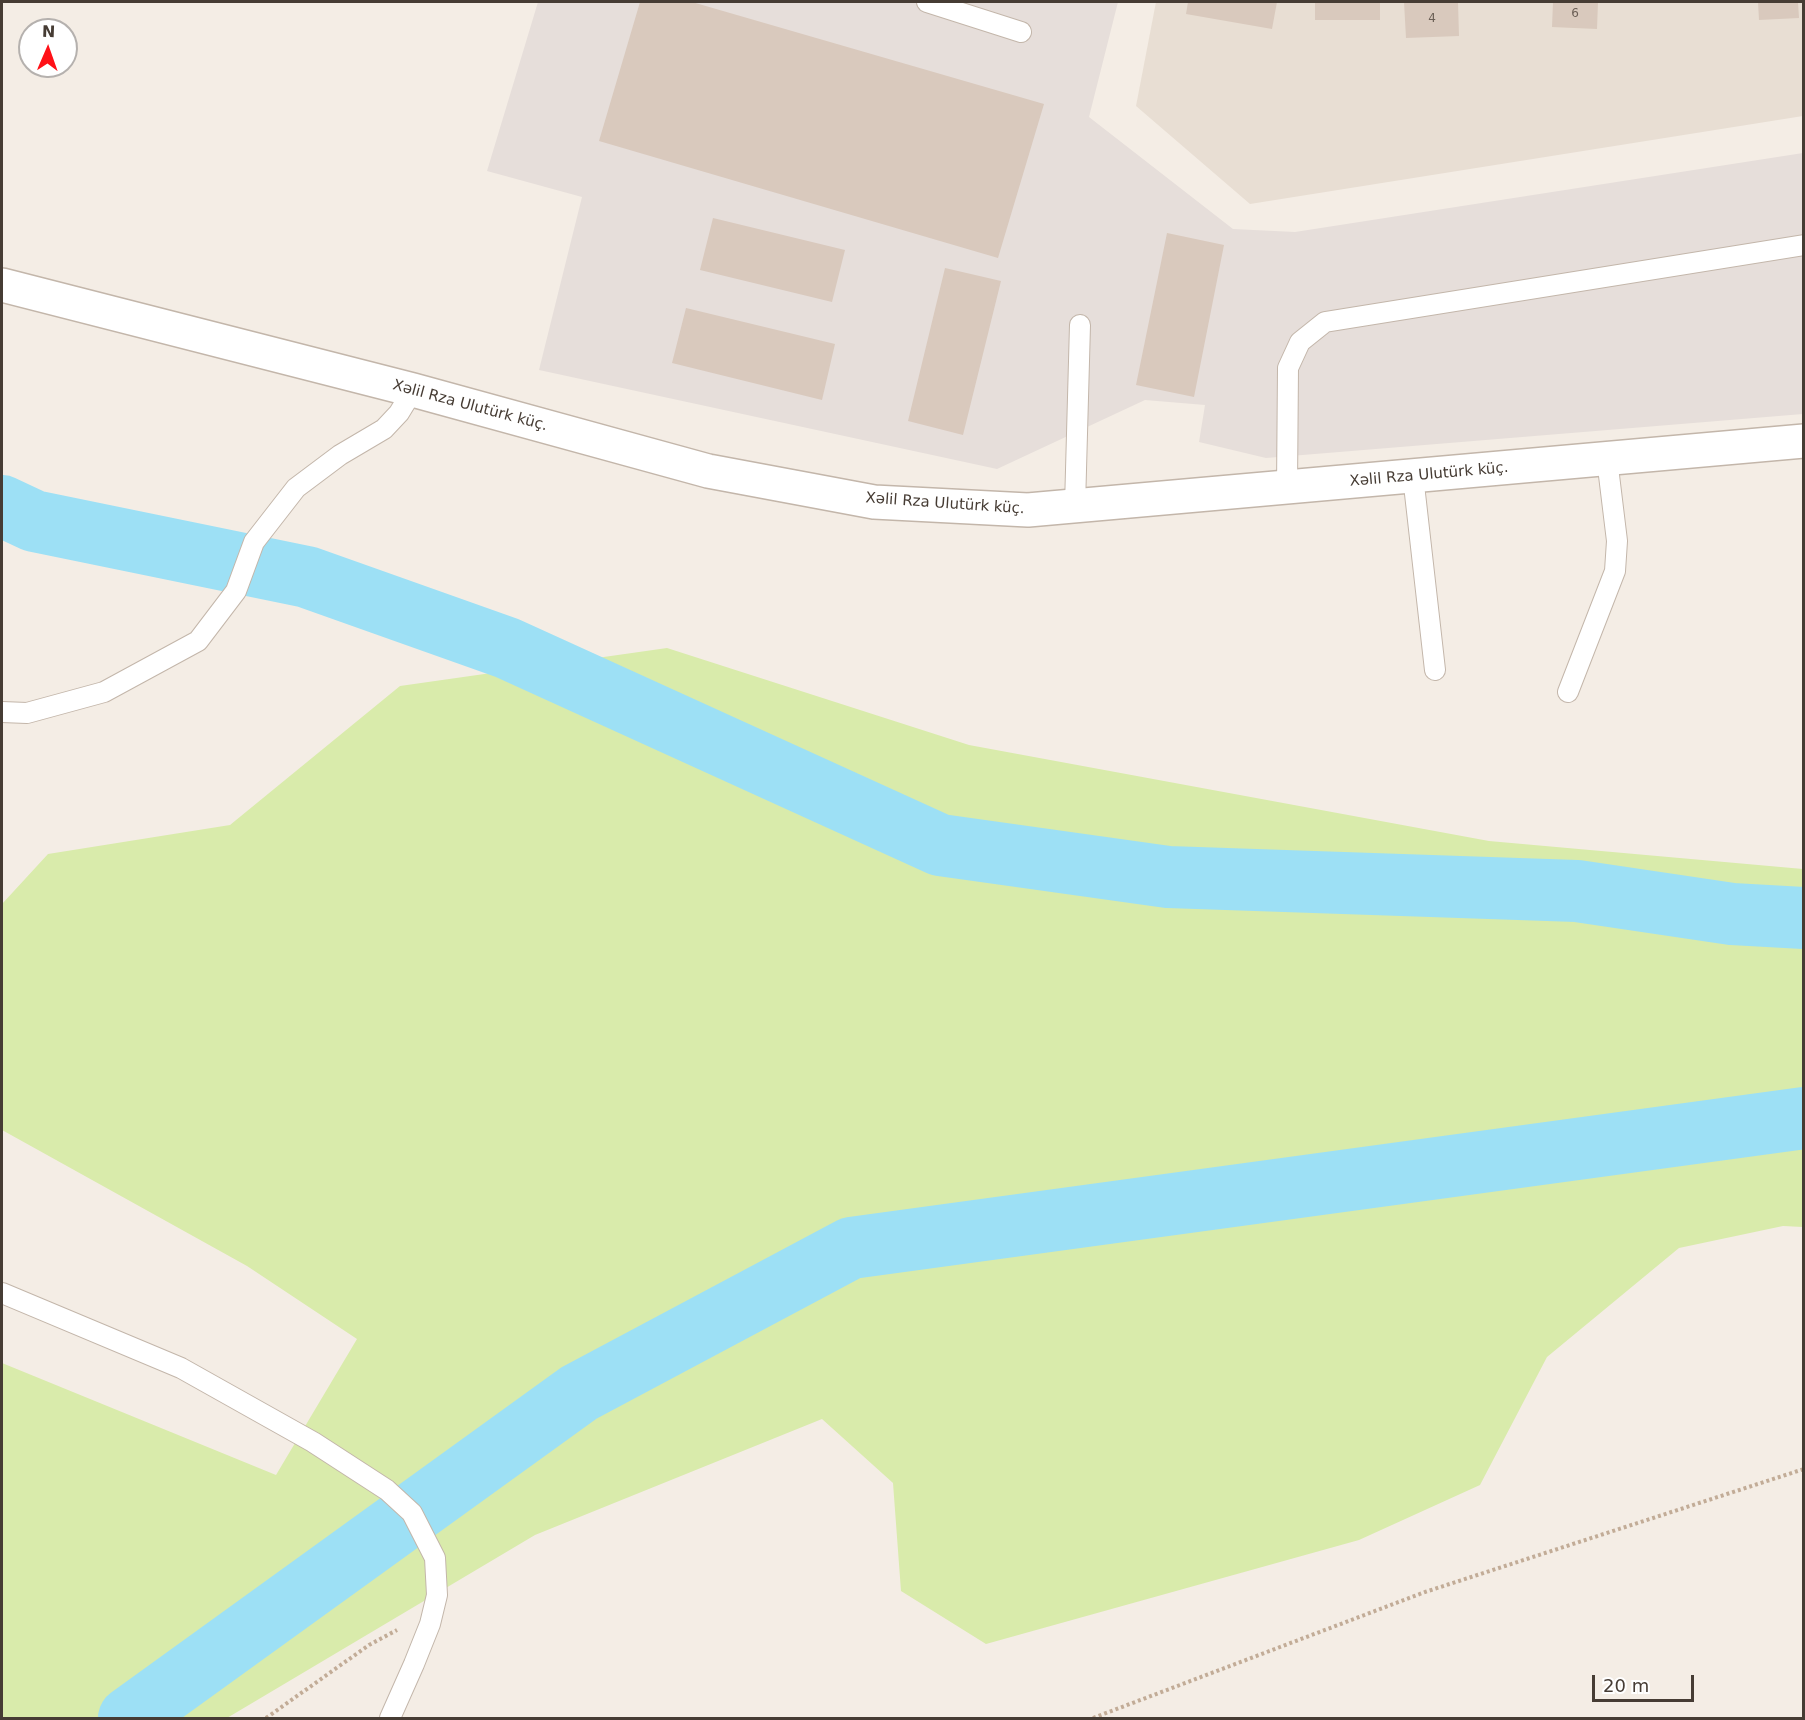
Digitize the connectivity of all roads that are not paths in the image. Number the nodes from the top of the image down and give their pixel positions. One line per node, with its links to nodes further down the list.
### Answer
1 (927, 2): 2 (lane)
2 (1021, 32)
3 (1803, 245): 10 (lane)
4 (2, 285): 6 (street, Xəlil Rza Ulutürk küç.)
5 (1080, 325): 11 (lane)
6 (413, 390): 11 (street, Xəlil Rza Ulutürk küç.); 14 (lane)
7 (1803, 441): 8 (street, Xəlil Rza Ulutürk küç.)
8 (1607, 459): 9 (street, Xəlil Rza Ulutürk küç.); 13 (lane)
9 (1413, 476): 10 (street, Xəlil Rza Ulutürk küç.); 12 (lane)
10 (1287, 487): 11 (street, Xəlil Rza Ulutürk küç.)
11 (1075, 506)
12 (1435, 670)
13 (1568, 692)
14 (2, 712)
15 (2, 1293): 16 (lane)
16 (390, 1719)

